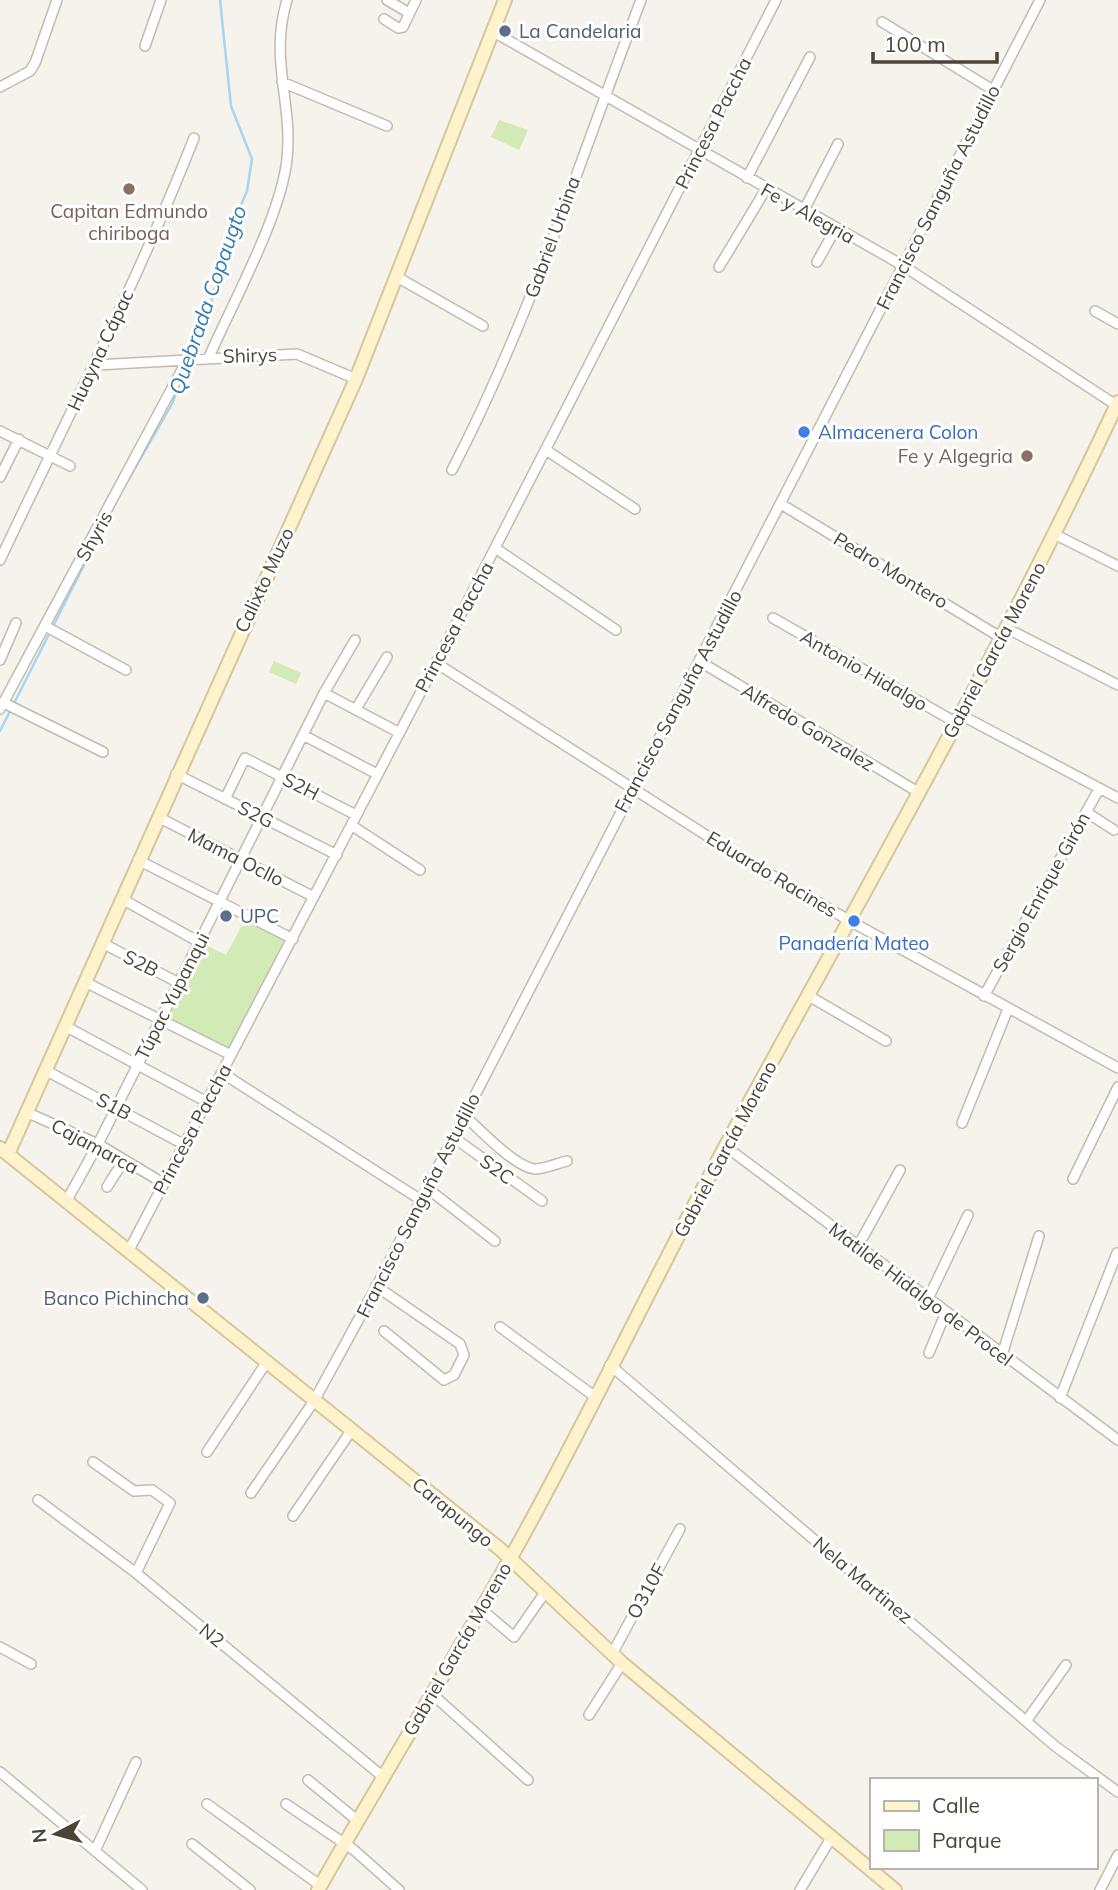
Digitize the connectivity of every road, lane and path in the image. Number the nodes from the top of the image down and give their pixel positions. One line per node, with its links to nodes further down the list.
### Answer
1 (57, 0): 17 (street)
2 (161, 0): 14 (street)
3 (287, 0): 16 (street)
4 (387, 0): 10 (street)
5 (416, 0): 10 (street)
6 (505, 0): 13 (street, Calixto Muzo)
7 (641, 0): 19 (street, Gabriel Urbina)
8 (776, 0): 23 (street, Princesa Paccha)
9 (1040, 0): 18 (street, Francisco Sanguña Astudillo)
10 (409, 13): 11 (street)
11 (384, 19)
12 (881, 22): 18 (street)
13 (492, 32): 19 (street, Fe y Alegria); 31 (street, Calixto Muzo)
14 (145, 46)
15 (810, 57): 24 (street)
16 (282, 82): 20 (street); 35 (street)
17 (0, 87)
18 (993, 90): 29 (street, Francisco Sanguña Astudillo)
19 (605, 95): 23 (street, Fe y Alegria); 45 (street, Gabriel Urbina)
20 (387, 126)
21 (194, 138): 37 (street, Huayna Cápac)
22 (838, 144): 26 (street)
23 (698, 151): 24 (street, Fe y Alegria); 42 (street, Princesa Paccha)
24 (747, 178): 25 (street, Fe y Alegria)
25 (766, 189): 26 (street, Fe y Alegria); 30 (street)
26 (804, 210): 27 (street, Fe y Alegria)
27 (836, 228): 28 (street); 29 (street, Fe y Alegria)
28 (817, 262)
29 (902, 265): 39 (street, Fe y Alegria); 47 (street, Francisco Sanguña Astudillo)
30 (719, 267)
31 (397, 276): 34 (street); 38 (street, Calixto Muzo)
32 (1095, 311): 33 (street)
33 (1118, 324)
34 (483, 326)
35 (209, 357): 36 (street, Shirys); 38 (street, Shirys)
36 (186, 362): 37 (street, Shirys); 55 (street, Shyris)
37 (96, 365): 43 (street, Huayna Cápac)
38 (356, 379): 72 (street, Calixto Muzo)
39 (1117, 403): 49 (street, Gabriel García Moreno)
40 (0, 431): 41 (street)
41 (19, 439): 43 (street); 46 (street)
42 (546, 450): 48 (street); 50 (street, Princesa Paccha)
43 (49, 454): 44 (street); 51 (street, Huayna Cápac)
44 (70, 466)
45 (452, 470)
46 (0, 477)
47 (780, 504): 57 (street, Pedro Montero); 61 (street, Francisco Sanguña Astudillo)
48 (635, 509)
49 (1056, 535): 52 (street); 57 (street, Gabriel García Moreno)
50 (495, 548): 56 (street); 62 (street, Princesa Paccha)
51 (0, 560)
52 (1118, 566)
53 (773, 618): 68 (street, Antonio Hidalgo)
54 (16, 623): 60 (street)
55 (45, 626): 63 (street); 66 (street, Shyris)
56 (616, 630)
57 (1003, 633): 64 (street, Pedro Montero); 68 (street, Gabriel García Moreno)
58 (355, 640): 65 (street, Túpac Yupanqui)
59 (387, 657): 67 (street)
60 (0, 660)
61 (699, 661): 75 (street, Francisco Sanguña Astudillo); 77 (street, Alfredo Gonzalez)
62 (436, 663): 69 (street, Princesa Paccha); 75 (street, Eduardo Racines)
63 (126, 670)
64 (1118, 685)
65 (324, 693): 67 (street); 70 (street, Túpac Yupanqui)
66 (2, 706): 71 (street)
67 (356, 709): 69 (street)
68 (957, 718): 76 (street, Antonio Hidalgo); 77 (street, Gabriel García Moreno)
69 (398, 732): 73 (street, Princesa Paccha)
70 (303, 736): 73 (street); 74 (street, Túpac Yupanqui)
71 (103, 752)
72 (176, 774): 79 (street, S2G); 82 (street, Calixto Muzo)
73 (377, 774): 81 (street, Princesa Paccha)
74 (282, 776): 79 (street, S2H); 81 (street, S2H); 83 (street, Túpac Yupanqui)
75 (632, 786): 93 (street, Eduardo Racines); 114 (street, Francisco Sanguña Astudillo)
76 (1099, 789): 78 (street, Antonio Hidalgo); 80 (street, Sergio Enrique Girón)
77 (918, 792): 93 (street, Gabriel García Moreno)
78 (1118, 798)
79 (225, 799): 83 (street, S2G)
80 (1086, 812): 85 (street); 100 (street, Sergio Enrique Girón)
81 (356, 815): 84 (street, Princesa Paccha)
82 (158, 817): 87 (street, Calixto Muzo); 88 (street, Mama Ocllo)
83 (262, 817): 86 (street, S2G); 88 (street, Túpac Yupanqui)
84 (351, 825): 86 (street, Princesa Paccha); 89 (street)
85 (1114, 830)
86 (337, 855): 90 (street, Princesa Paccha)
87 (138, 860): 91 (street, Calixto Muzo); 92 (street)
88 (240, 860): 90 (street, Mama Ocllo); 92 (street, Túpac Yupanqui)
89 (420, 870)
90 (314, 897): 94 (street, Princesa Paccha)
91 (122, 899): 95 (street); 96 (street, Calixto Muzo)
92 (219, 902): 94 (street); 95 (street, Túpac Yupanqui)
93 (850, 921): 99 (street, Gabriel García Moreno); 100 (street, Eduardo Racines)
94 (293, 939): 105 (street, Princesa Paccha)
95 (199, 942): 98 (street, Túpac Yupanqui)
96 (104, 944): 97 (street, Calixto Muzo); 98 (street, S2B)
97 (85, 982): 102 (street); 103 (street, Calixto Muzo)
98 (179, 983): 102 (street, Túpac Yupanqui)
99 (809, 996): 104 (street); 119 (street, Gabriel García Moreno)
100 (984, 996): 101 (street, Eduardo Racines)
101 (1008, 1009): 107 (street, Eduardo Racines); 115 (street)
102 (161, 1019): 105 (street); 106 (street, Túpac Yupanqui)
103 (65, 1026): 106 (street); 108 (street, Calixto Muzo)
104 (886, 1041)
105 (231, 1055): 109 (street, Princesa Paccha)
106 (139, 1063): 111 (street); 112 (street, Túpac Yupanqui)
107 (1118, 1068)
108 (45, 1070): 112 (street, S1B); 113 (street, Calixto Muzo)
109 (222, 1073): 111 (street, Princesa Paccha); 128 (street)
110 (1118, 1087): 124 (street)
111 (207, 1102): 118 (street, Princesa Paccha)
112 (117, 1107): 117 (street, Túpac Yupanqui); 118 (street, S1B)
113 (26, 1112): 117 (street, Cajamarca); 120 (street, Calixto Muzo)
114 (464, 1115): 116 (street, Francisco Sanguña Astudillo); 122 (street)
115 (962, 1124)
116 (453, 1137): 127 (street, Francisco Sanguña Astudillo); 129 (street, S2C)
117 (98, 1144): 121 (street, Cajamarca); 130 (street, Túpac Yupanqui)
118 (183, 1144): 125 (street, Princesa Paccha)
119 (725, 1146): 134 (street, Matilde Hidalgo de Procel); 145 (street, Gabriel García Moreno)
120 (4, 1151): 130 (street, Carapungo)
121 (124, 1160): 125 (street, Cajamarca); 126 (street)
122 (567, 1161)
123 (900, 1170): 134 (street)
124 (1073, 1180)
125 (163, 1183): 135 (street, Princesa Paccha)
126 (107, 1187)
127 (427, 1188): 128 (street, Francisco Sanguña Astudillo); 133 (street)
128 (421, 1200): 137 (street, Francisco Sanguña Astudillo)
129 (542, 1201)
130 (66, 1202): 135 (street, Carapungo)
131 (968, 1215): 138 (street)
132 (1039, 1236): 143 (street)
133 (495, 1241)
134 (858, 1246): 138 (street, Matilde Hidalgo de Procel)
135 (128, 1252): 144 (street, Carapungo)
136 (1117, 1253): 147 (street)
137 (376, 1286): 141 (street); 148 (street, Francisco Sanguña Astudillo)
138 (928, 1299): 139 (street, Matilde Hidalgo de Procel)
139 (946, 1312): 142 (street); 143 (street, Matilde Hidalgo de Procel)
140 (500, 1326): 146 (street)
141 (384, 1331)
142 (929, 1353)
143 (1003, 1355): 147 (street, Matilde Hidalgo de Procel)
144 (266, 1363): 148 (street, Carapungo); 151 (street)
145 (610, 1365): 146 (street, Gabriel García Moreno); 168 (street, Nela Martinez)
146 (594, 1396): 157 (street, Gabriel García Moreno)
147 (1060, 1398): 150 (street, Matilde Hidalgo de Procel)
148 (314, 1401): 149 (street, Carapungo); 153 (street, Francisco Sanguña Astudillo)
149 (351, 1431): 155 (street); 157 (street, Carapungo)
150 (1118, 1440)
151 (206, 1452)
152 (93, 1462): 158 (street)
153 (251, 1493)
154 (38, 1500): 158 (street, N2)
155 (293, 1516)
156 (680, 1528): 162 (street, O310F)
157 (511, 1558): 159 (street, Carapungo); 160 (street, Gabriel García Moreno)
158 (136, 1573): 171 (street, N2)
159 (546, 1591): 160 (street); 162 (street, Carapungo)
160 (481, 1609): 166 (street, Gabriel García Moreno)
161 (0, 1647): 164 (street)
162 (611, 1654): 163 (street, Carapungo)
163 (622, 1663): 167 (street); 178 (street, Carapungo)
164 (31, 1664)
165 (1066, 1665): 168 (street)
166 (431, 1693): 171 (street, Gabriel García Moreno); 173 (street)
167 (589, 1715)
168 (1027, 1720): 174 (street, Nela Martinez)
169 (136, 1762): 181 (street)
170 (0, 1772): 181 (street)
171 (382, 1776): 177 (street, Gabriel García Moreno)
172 (308, 1780): 177 (street)
173 (528, 1780)
174 (1118, 1792)
175 (207, 1804): 183 (street)
176 (286, 1804): 179 (street)
177 (358, 1821): 179 (street, Gabriel García Moreno)
178 (831, 1838): 187 (street); 188 (street, Carapungo)
179 (345, 1843): 183 (street, Gabriel García Moreno); 186 (street)
180 (192, 1844): 185 (street)
181 (95, 1851): 184 (street)
182 (1118, 1855): 189 (street)
183 (320, 1888)
184 (142, 1890)
185 (250, 1890)
186 (400, 1890)
187 (800, 1890)
188 (895, 1890)
189 (1100, 1890)

